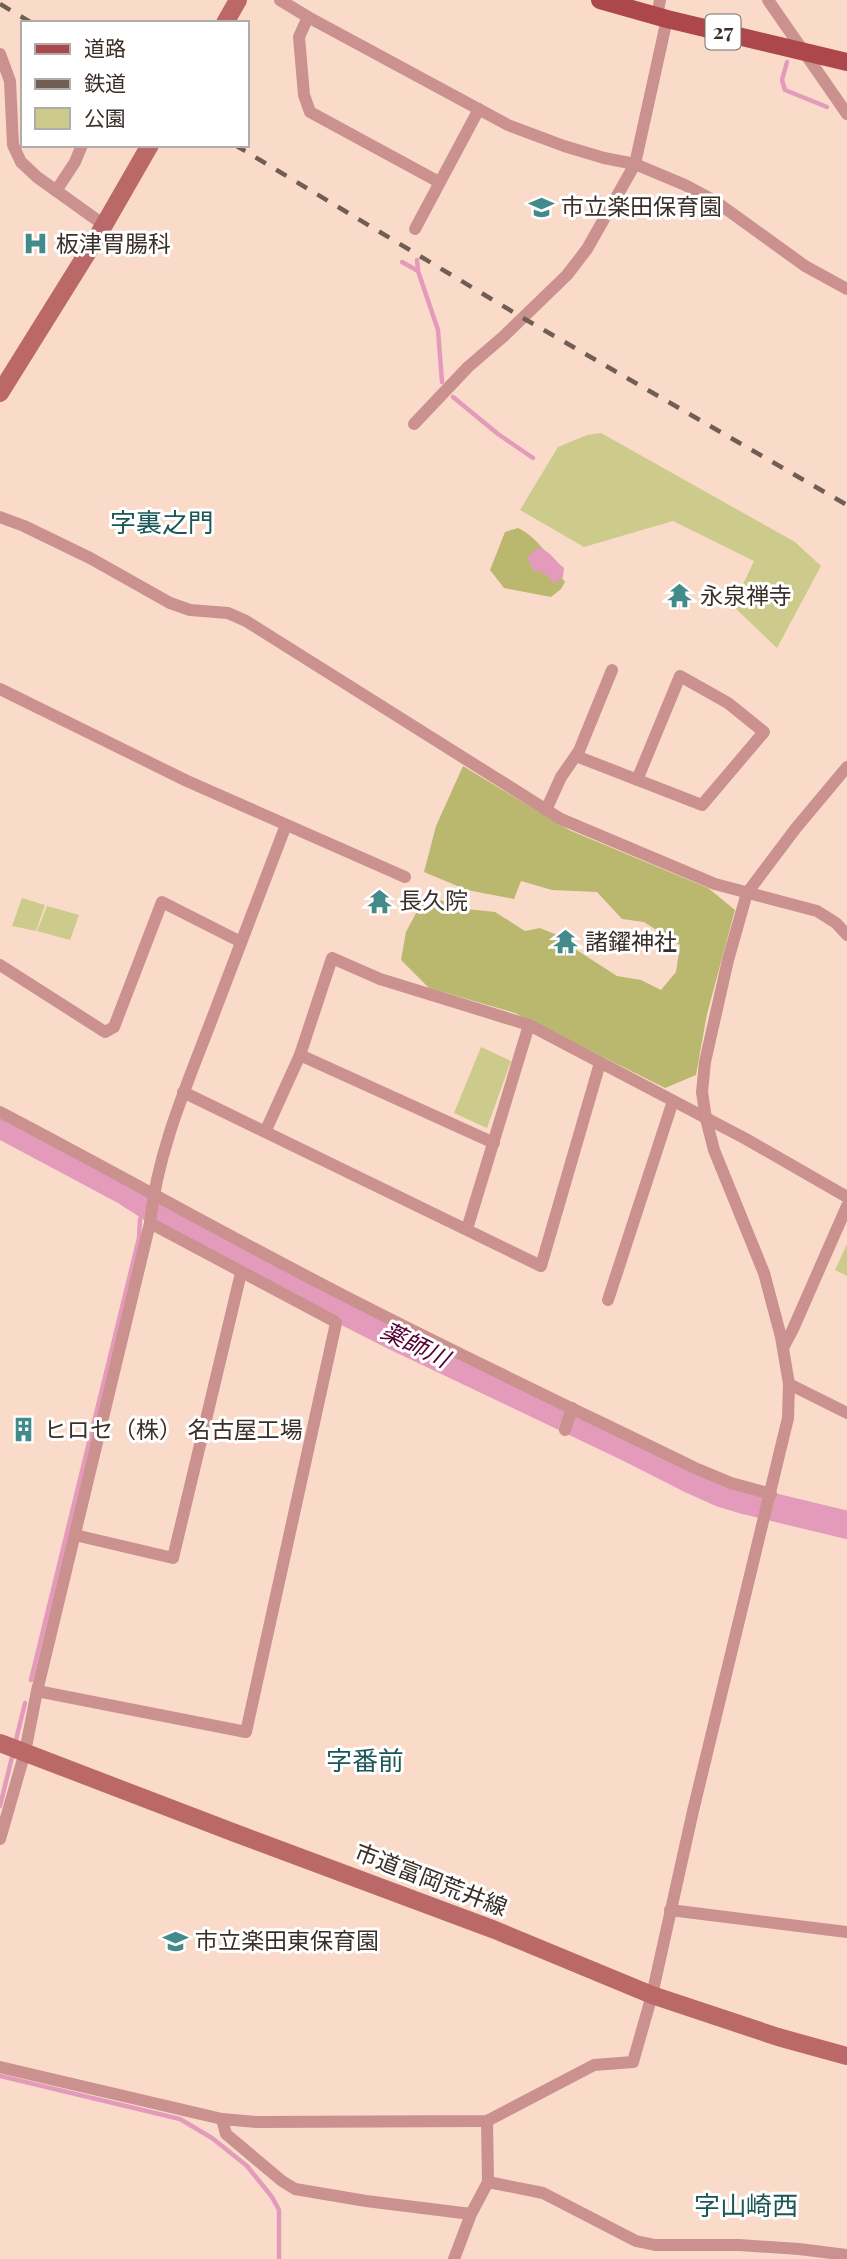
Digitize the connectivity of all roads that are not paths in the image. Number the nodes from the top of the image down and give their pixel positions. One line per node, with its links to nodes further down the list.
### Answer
1 (239, 0): 7 (street)
2 (280, 0): 6 (street)
3 (600, 0): 5 (main road, 27)
4 (768, 0): 8 (street)
5 (661, 11): 8 (main road, 27); 17 (street)
6 (308, 18): 12 (street); 18 (street)
7 (226, 21)
8 (802, 50): 10 (main road, 27); 13 (street)
9 (0, 54): 11 (street)
10 (847, 62)
11 (6, 91): 14 (street)
12 (479, 109): 17 (street); 18 (street)
13 (847, 114)
14 (17, 121): 19 (street)
15 (81, 147): 19 (street)
16 (149, 147): 20 (street)
17 (635, 164): 22 (street); 24 (street)
18 (439, 182): 21 (street)
19 (56, 191): 20 (street)
20 (104, 225): 23 (street)
21 (415, 229)
22 (847, 289)
23 (2, 386)
24 (414, 424)
25 (0, 517): 31 (street)
26 (612, 670): 28 (street)
27 (0, 689): 32 (street)
28 (576, 756): 30 (street); 31 (street)
29 (847, 767): 34 (street)
30 (637, 780): 30 (street)
31 (546, 810): 34 (street)
32 (286, 825): 33 (street); 36 (street)
33 (405, 877)
34 (747, 893): 35 (street); 44 (street)
35 (847, 935)
36 (242, 942): 37 (street); 41 (street)
37 (0, 965)
38 (529, 1026): 39 (street); 40 (street); 46 (street)
39 (300, 1055): 45 (street); 46 (street)
40 (600, 1063): 42 (street); 51 (street)
41 (183, 1092): 45 (street); 47 (street)
42 (673, 1101): 44 (street); 53 (street)
43 (0, 1112): 47 (street)
44 (706, 1119): 48 (street); 54 (street)
45 (266, 1130): 51 (street)
46 (494, 1143): 51 (street)
47 (153, 1192): 50 (street); 56 (street)
48 (847, 1197)
49 (847, 1206): 54 (street)
50 (150, 1223): 52 (street); 60 (street)
51 (467, 1229)
52 (241, 1273): 60 (street); 61 (street)
53 (608, 1300)
54 (783, 1348): 55 (street)
55 (789, 1384): 57 (street); 59 (street)
56 (572, 1408): 58 (street); 59 (street)
57 (847, 1413)
58 (565, 1430)
59 (771, 1494): 65 (street)
60 (75, 1535): 61 (street)
61 (37, 1691): 63 (street)
62 (0, 1743): 63 (street, 市道富岡荒井線)
63 (25, 1752): 64 (street); 67 (street, 市道富岡荒井線)
64 (0, 1839)
65 (670, 1910): 66 (street); 67 (street)
66 (847, 1932)
67 (652, 1995): 68 (street, 市道富岡荒井線); 71 (street)
68 (847, 2056)
69 (0, 2067): 70 (street)
70 (222, 2119): 71 (street); 73 (street)
71 (487, 2121): 72 (street)
72 (488, 2182): 73 (street); 74 (street)
73 (471, 2214): 75 (street)
74 (847, 2255)
75 (454, 2259)

